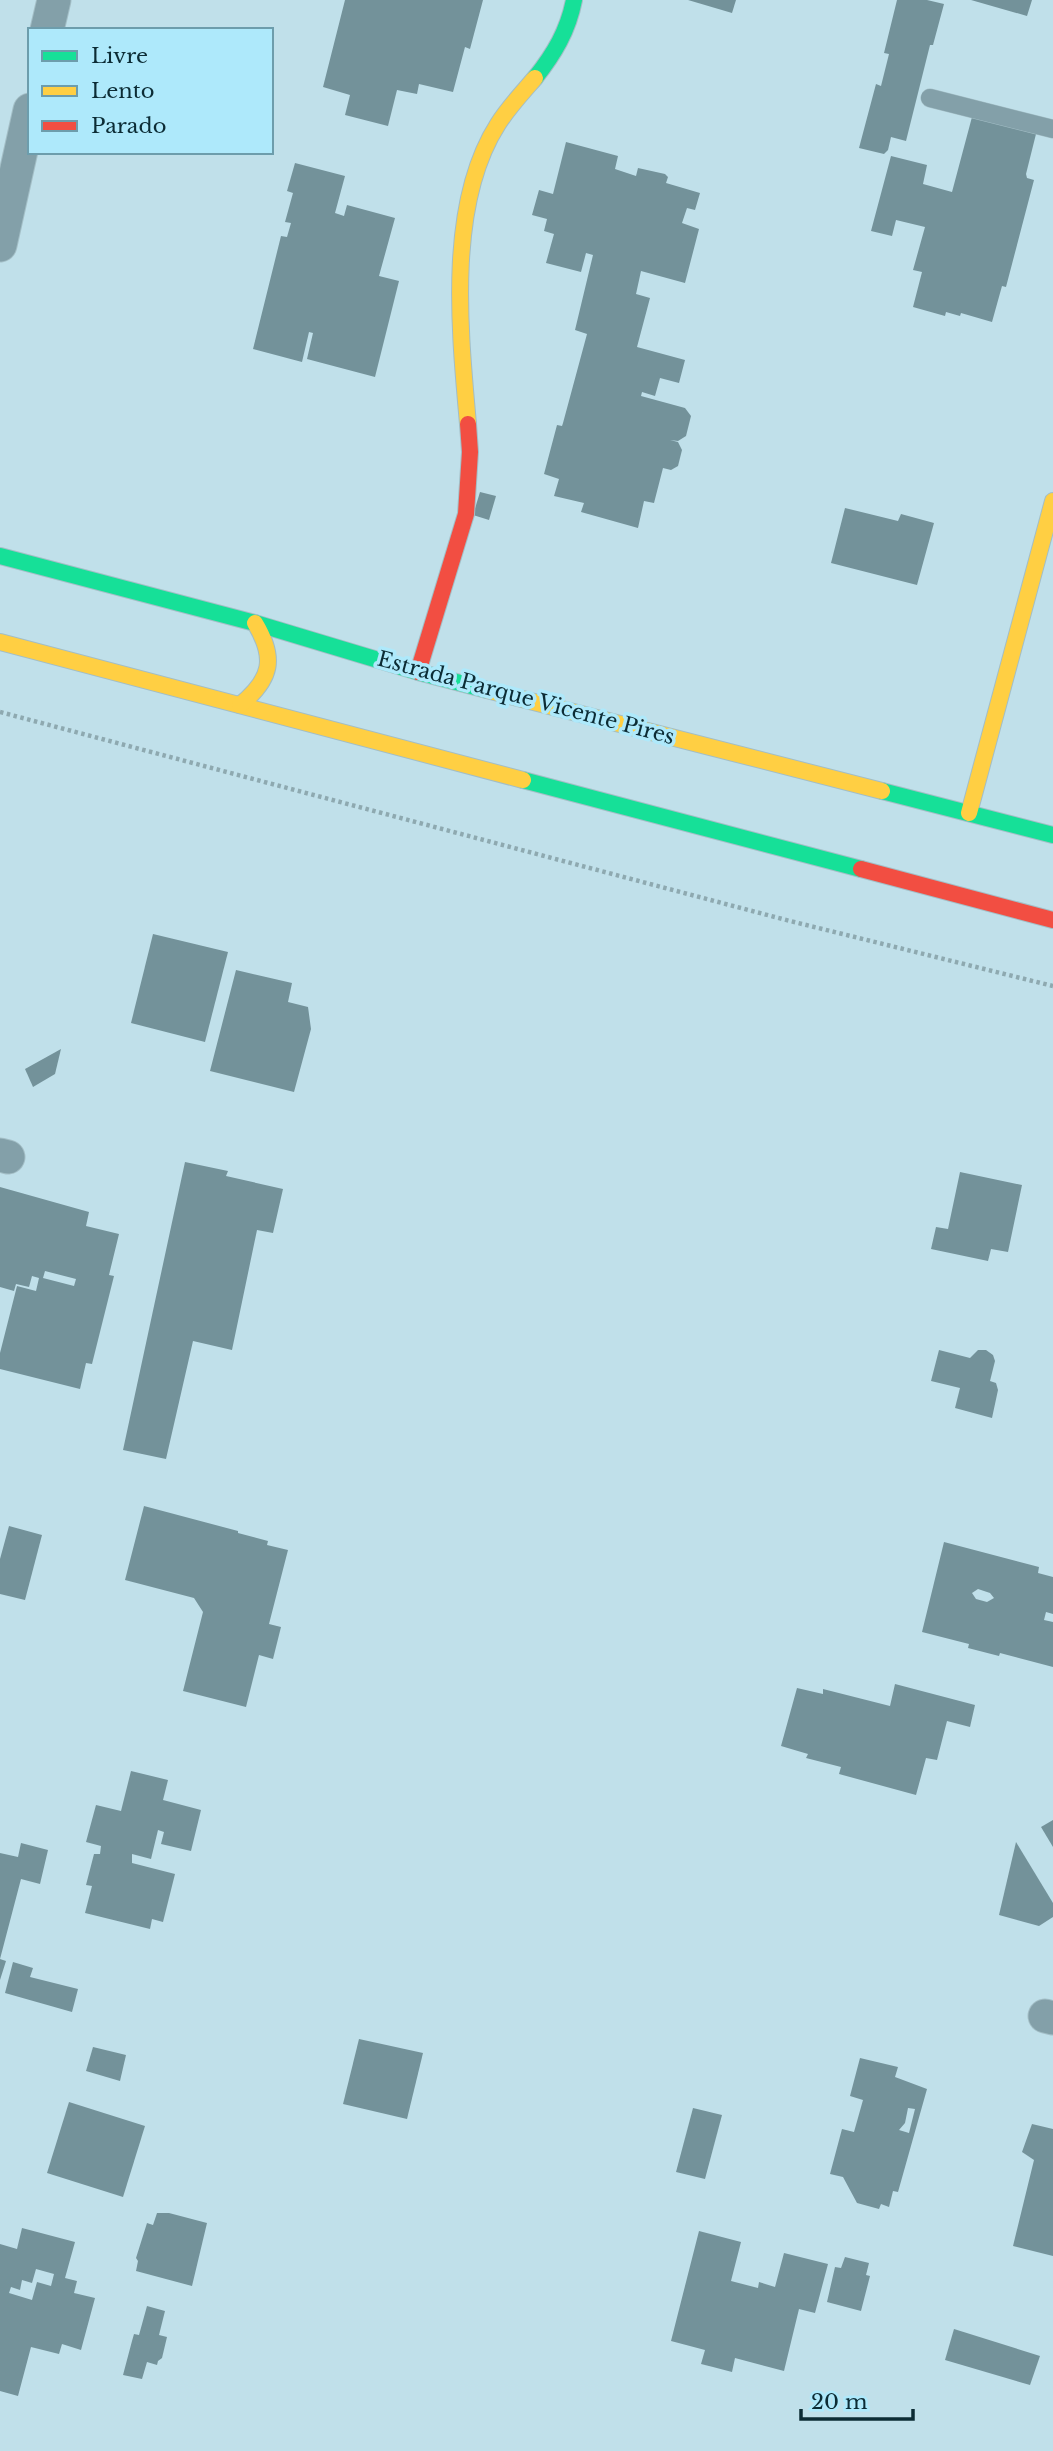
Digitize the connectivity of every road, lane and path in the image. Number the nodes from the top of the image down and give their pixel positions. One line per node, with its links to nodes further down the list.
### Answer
1 (54, 0): 3 (street)
2 (574, 0): 12 (main road)
3 (47, 28)
4 (930, 98): 6 (lane)
5 (28, 119): 7 (street)
6 (1053, 129)
7 (0, 245)
8 (1053, 501): 15 (main road)
9 (0, 556): 10 (main road, Estrada Parque Vicente Pires)
10 (255, 623): 12 (main road, Estrada Parque Vicente Pires); 13 (main road)
11 (0, 642): 13 (main road)
12 (418, 672): 15 (main road, Estrada Parque Vicente Pires)
13 (240, 705): 17 (main road)
14 (0, 712): 18 (path)
15 (969, 813): 16 (main road, Estrada Parque Vicente Pires)
16 (1053, 835)
17 (1053, 920)
18 (1053, 986)

